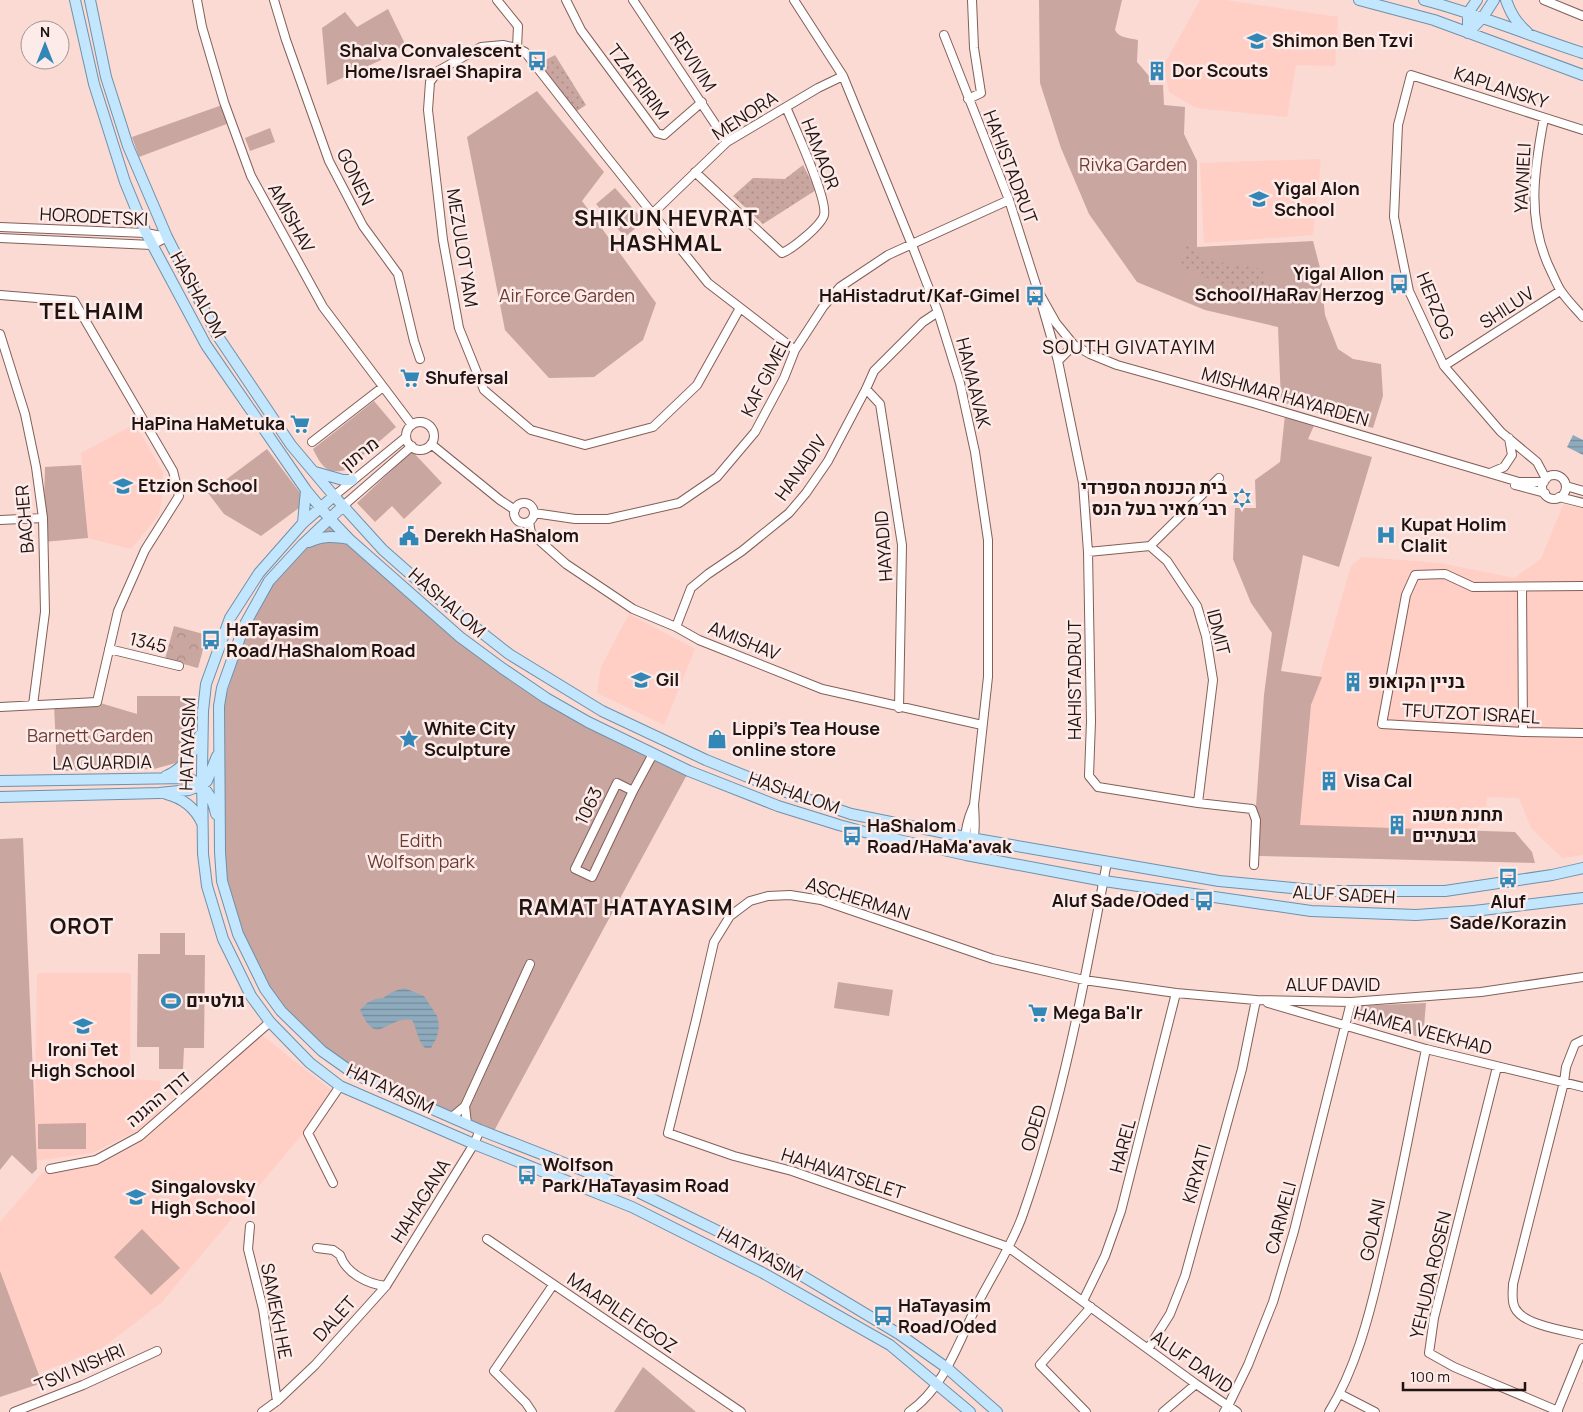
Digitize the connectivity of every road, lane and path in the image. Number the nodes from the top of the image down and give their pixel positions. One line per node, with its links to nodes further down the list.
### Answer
1 (75, 0): 37 (main road, HASHALOM)
2 (90, 0): 38 (main road, HASHALOM)
3 (197, 0): 56 (street, AMISHAV)
4 (274, 0): 53 (street, GONEN)
5 (497, 0): 22 (street)
6 (566, 0): 28 (street, TZAFRIRIM)
7 (633, 0): 28 (street, REVIVIM)
8 (794, 0): 25 (street, HAMAAVAK)
9 (972, 0): 27 (street, HAHISTADRUT)
10 (1359, 0): 19 (main road)
11 (1424, 0): 16 (main road)
12 (1477, 0): 16 (main road)
13 (1494, 0): 18 (main road)
14 (1506, 0): 21 (main road)
15 (1544, 0): 17 (street)
16 (1468, 13): 18 (main road); 19 (main road)
17 (1583, 16)
18 (1483, 17): 19 (main road); 21 (main road)
19 (1468, 33): 24 (main road)
20 (944, 35): 27 (street)
21 (1534, 38): 23 (main road)
22 (517, 48): 35 (street); 45 (street, MEZULOT YAM)
23 (1583, 54)
24 (1583, 75)
25 (843, 76): 29 (street, MENORA); 41 (street, HAMAAVAK)
26 (1410, 76): 30 (street, KAPLANSKY); 55 (street, HERZOG)
27 (968, 98): 34 (street, HAHISTADRUT)
28 (702, 102): 32 (street, REVIVIM)
29 (786, 107): 32 (street, MENORA); 33 (street, HAMAOR)
30 (1544, 118): 31 (street, KAPLANSKY); 43 (street, YAVNIELI)
31 (1583, 130)
32 (727, 142): 33 (street, MENORA)
33 (695, 172): 35 (street, MENORA)
34 (1009, 200): 41 (street, KAF GIMEL); 42 (street, HAHISTADRUT)
35 (652, 214): 45 (street)
36 (0, 227): 37 (street, HORODETSKI)
37 (146, 233): 38 (street, HORODETSKI); 40 (main road, HASHALOM)
38 (167, 237): 40 (street, HORODETSKI); 64 (main road, HASHALOM)
39 (0, 238): 40 (street, HORODETSKI)
40 (152, 245): 70 (main road, HASHALOM)
41 (912, 245): 46 (street, HAMAAVAK); 52 (street, KAF GIMEL)
42 (1038, 291): 49 (street, HAHISTADRUT); 51 (street, HAHISTADRUT)
43 (1560, 291): 47 (street, YAVNIELI); 55 (street, SHILUV)
44 (0, 295): 92 (street)
45 (740, 308): 52 (street)
46 (938, 312): 57 (street, HANADIV); 97 (street, HAMAAVAK)
47 (1583, 317)
48 (0, 334): 80 (street, BACHER)
49 (1067, 336): 50 (street, HAHISTADRUT); 51 (street)
50 (1074, 345): 54 (street); 65 (street, MISHMAR HAYARDEN)
51 (1054, 348): 54 (street, HAHISTADRUT)
52 (795, 350): 79 (street, KAF GIMEL)
53 (420, 359)
54 (1058, 360): 88 (street, HAHISTADRUT)
55 (1444, 366): 60 (street, HERZOG)
56 (383, 387): 58 (street, AMISHAV); 61 (street)
57 (866, 389): 91 (street, HANADIV); 96 (street, HAYADID)
58 (412, 425): 59 (street); 62 (street)
59 (406, 437): 63 (street); 67 (street, מרתון)
60 (1509, 438): 65 (street); 68 (street, HERZOG)
61 (312, 442)
62 (431, 444): 63 (street); 78 (street)
63 (412, 446): 76 (street, מרתון)
64 (312, 471): 67 (main road); 73 (main road, HASHALOM)
65 (1490, 474): 68 (street, MISHMAR HAYARDEN); 72 (street, MISHMAR HAYARDEN)
66 (1219, 478): 87 (street)
67 (352, 480): 73 (street, מרתון)
68 (1545, 480): 69 (street); 72 (street)
69 (1566, 486): 71 (street); 74 (street)
70 (306, 490): 77 (main road, HASHALOM); 84 (main road)
71 (1583, 491)
72 (1544, 493): 74 (street)
73 (334, 496): 76 (main road, HASHALOM); 77 (main road, HATAYASIM)
74 (1559, 498): 75 (street)
75 (1583, 503)
76 (343, 506): 81 (main road, HATAYASIM); 111 (main road, HASHALOM)
77 (320, 508): 81 (main road, HASHALOM); 84 (main road, HATAYASIM)
78 (515, 510): 79 (street); 83 (street)
79 (534, 513): 83 (street)
80 (43, 518): 82 (street); 94 (street, BACHER)
81 (329, 518): 85 (main road, HASHALOM); 86 (main road, HATAYASIM)
82 (0, 520)
83 (528, 522): 91 (street, AMISHAV)
84 (303, 523): 98 (main road, HATAYASIM)
85 (349, 539): 86 (main road); 102 (main road, HASHALOM)
86 (303, 544): 101 (main road, HATAYASIM)
87 (1150, 546): 88 (street); 109 (street, IDMIT)
88 (1088, 552): 109 (street, HAHISTADRUT)
89 (1583, 586): 90 (street, TFUTZOT ISRAEL)
90 (1522, 587): 99 (street); 99 (street, TFUTZOT ISRAEL)
91 (676, 627): 96 (street, AMISHAV)
92 (109, 649): 93 (street, 1345); 94 (street)
93 (179, 666)
94 (33, 705): 95 (street)
95 (0, 707)
96 (899, 708): 97 (street, AMISHAV)
97 (982, 725): 111 (street, HAMAAVAK)
98 (202, 729): 103 (main road); 105 (main road, HATAYASIM)
99 (1524, 732): 100 (street, TFUTZOT ISRAEL)
100 (1583, 732)
101 (219, 748): 105 (main road); 112 (main road, HATAYASIM)
102 (653, 754): 106 (street, 1063); 113 (main road, HASHALOM)
103 (161, 777): 104 (main road, LA GUARDIA); 105 (main road, LA GUARDIA)
104 (0, 781)
105 (202, 785): 107 (main road, LA GUARDIA); 110 (main road, HATAYASIM); 112 (main road)
106 (633, 791): 106 (street, 1063)
107 (160, 793): 108 (main road, LA GUARDIA); 110 (main road)
108 (0, 796)
109 (1198, 803): 115 (street, HAHISTADRUT)
110 (203, 824): 125 (main road, HATAYASIM)
111 (969, 838): 113 (street, HAMAAVAK); 114 (main road, HASHALOM)
112 (220, 840): 134 (main road, HATAYASIM)
113 (966, 855): 117 (main road, HASHALOM)
114 (1108, 862): 116 (main road, ALUF SADEH); 117 (street, ODED)
115 (1254, 865)
116 (1583, 868)
117 (1104, 881): 118 (main road, ALUF SADEH); 121 (street, ODED)
118 (1583, 898)
119 (530, 964): 133 (street)
120 (1583, 977): 124 (street, ALUF DAVID)
121 (1084, 980): 122 (street, ALUF DAVID); 137 (street, ASCHERMAN); 143 (street, ODED)
122 (1176, 993): 123 (street, ALUF DAVID); 147 (street, HAREL)
123 (1256, 1000): 124 (street, ALUF DAVID); 126 (street, HAMEA VEEKHAD); 151 (street, KIRYATI)
124 (1351, 1002): 126 (street, CARMELI)
125 (270, 1022): 131 (main road, HATAYASIM); 139 (street, דרך ההגנה)
126 (1346, 1026): 128 (street, HAMEA VEEKHAD); 158 (street, CARMELI)
127 (1583, 1040): 130 (street)
128 (1426, 1049): 129 (street, HAMEA VEEKHAD); 156 (street, GOLANI)
129 (1496, 1067): 130 (street, HAMEA VEEKHAD); 159 (street, YEHUDA ROSEN)
130 (1564, 1082): 132 (street, HAMEA VEEKHAD); 149 (street)
131 (340, 1086): 138 (main road, HATAYASIM); 140 (street)
132 (1583, 1087)
133 (465, 1106): 134 (street); 135 (street)
134 (452, 1117): 135 (main road, HATAYASIM)
135 (467, 1124): 136 (main road, HATAYASIM)
136 (480, 1130): 138 (street, HAHAGANA); 153 (main road, HATAYASIM)
137 (668, 1133): 143 (street, HAHAVATSELET)
138 (474, 1144): 146 (street, HAHAGANA); 154 (main road, HATAYASIM)
139 (50, 1169)
140 (333, 1183)
141 (250, 1226): 157 (street, SAMEKH HE)
142 (487, 1239): 145 (street, MAAPILEI EGOZ)
143 (1008, 1247): 147 (street, ALUF DAVID); 153 (street, ODED)
144 (317, 1248): 146 (street)
145 (553, 1285): 162 (street); 163 (street, MAAPILEI EGOZ)
146 (386, 1286): 157 (street, DALET)
147 (1083, 1302): 148 (street, ALUF DAVID)
148 (1091, 1307): 151 (street, ALUF DAVID); 167 (street)
149 (1583, 1336)
150 (1583, 1348): 159 (street)
151 (1148, 1349): 155 (street, ALUF DAVID)
152 (157, 1351): 160 (street, TSVI NISHRI)
153 (947, 1368): 154 (street, ODED); 166 (main road, HATAYASIM)
154 (937, 1384): 164 (street); 165 (main road, HATAYASIM)
155 (1196, 1384): 158 (street, ALUF DAVID); 168 (street)
156 (1340, 1394): 170 (street, GOLANI); 171 (street)
157 (277, 1401): 161 (street, DALET)
158 (1226, 1409): 169 (street, ALUF DAVID)
159 (1557, 1411)
160 (15, 1412)
161 (262, 1412)
162 (532, 1412)
163 (741, 1412)
164 (909, 1412)
165 (970, 1412)
166 (996, 1412)
167 (1086, 1412)
168 (1163, 1412)
169 (1237, 1412)
170 (1328, 1412)
171 (1375, 1412)

